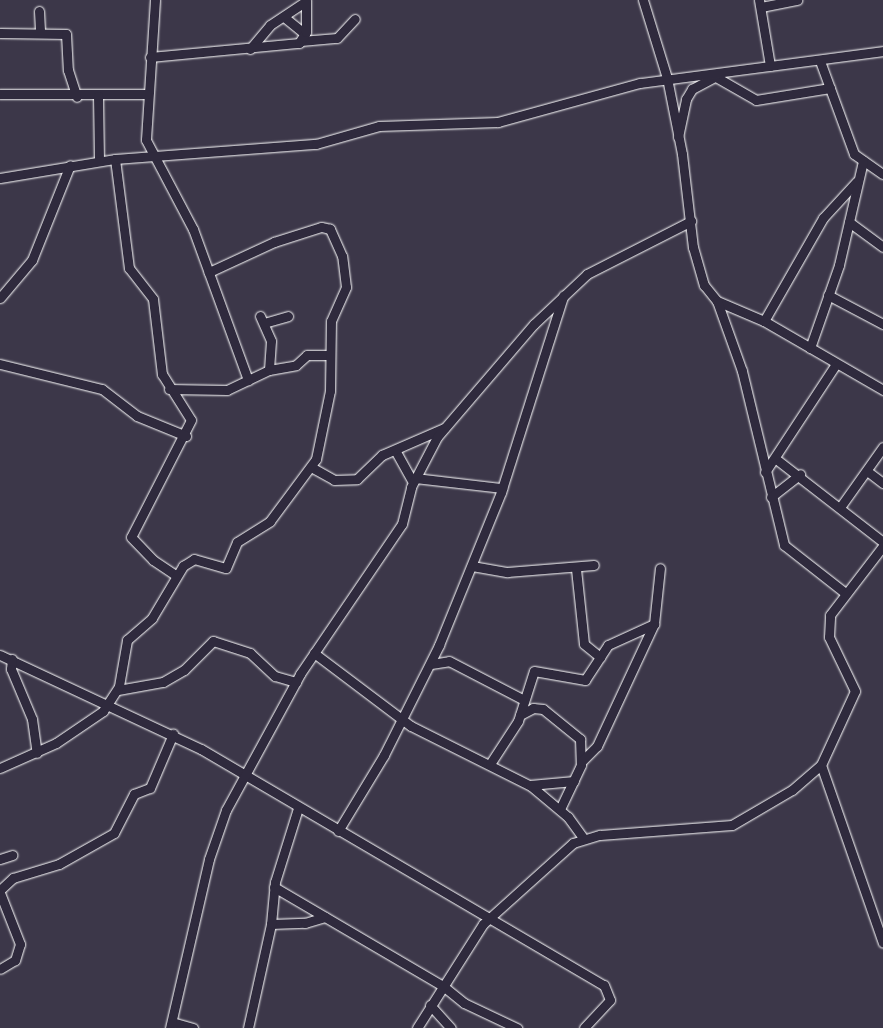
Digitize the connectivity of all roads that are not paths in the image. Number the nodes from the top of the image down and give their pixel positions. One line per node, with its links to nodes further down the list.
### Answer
1 (155, 0): 14 (street)
2 (642, 0): 18 (street)
3 (797, 0): 5 (street)
4 (306, 1): 7 (street); 11 (street)
5 (760, 3): 16 (street)
6 (39, 11): 9 (street)
7 (284, 17): 11 (street); 12 (street)
8 (355, 19): 11 (street)
9 (40, 32): 10 (street); 23 (street)
10 (0, 33)
11 (303, 38): 12 (street)
12 (250, 49): 14 (street)
13 (883, 51): 15 (street)
14 (150, 57): 21 (street)
15 (820, 61): 16 (street); 19 (street)
16 (770, 66): 17 (street)
17 (718, 75): 18 (street); 19 (street); 24 (street)
18 (667, 78): 24 (street); 26 (street)
19 (830, 88): 28 (street)
20 (0, 94): 23 (street)
21 (147, 94): 22 (street); 26 (street)
22 (98, 96): 23 (street); 27 (street)
23 (77, 97)
24 (678, 139): 33 (street)
25 (115, 159): 26 (street); 27 (street); 50 (street)
26 (157, 159): 36 (street)
27 (99, 161): 29 (street)
28 (863, 161): 30 (street); 32 (street)
29 (70, 165): 31 (street); 39 (street)
30 (883, 174)
31 (0, 178)
32 (858, 180): 34 (street); 42 (street)
33 (691, 221): 38 (street); 40 (street)
34 (849, 222): 35 (street); 37 (street)
35 (883, 247)
36 (209, 272): 45 (street); 49 (street)
37 (828, 295): 43 (street); 44 (street)
38 (563, 296): 52 (street); 63 (street)
39 (0, 298)
40 (717, 301): 42 (street); 59 (street)
41 (288, 316): 48 (street)
42 (764, 321): 44 (street)
43 (883, 324)
44 (810, 348): 47 (street)
45 (330, 355): 48 (street); 57 (street)
46 (0, 364): 53 (street)
47 (836, 364): 51 (street); 56 (street)
48 (269, 370): 49 (street)
49 (248, 380): 50 (street)
50 (169, 388): 53 (street)
51 (883, 390)
52 (444, 428): 55 (street); 61 (street)
53 (186, 436): 71 (street)
54 (883, 447): 58 (street)
55 (395, 450): 57 (street); 61 (street)
56 (776, 459): 59 (street); 60 (street)
57 (311, 467): 71 (street)
58 (867, 471): 62 (street); 65 (street)
59 (765, 472): 64 (street)
60 (800, 474): 64 (street); 65 (street)
61 (414, 480): 63 (street); 74 (street)
62 (883, 483)
63 (502, 488): 68 (street)
64 (771, 497): 72 (street)
65 (841, 506): 66 (street)
66 (883, 544): 72 (street)
67 (594, 565): 70 (street)
68 (472, 566): 70 (street); 78 (street)
69 (660, 568): 73 (street)
70 (576, 569): 76 (street)
71 (175, 575): 80 (street)
72 (844, 592): 89 (street)
73 (654, 624): 76 (street); 87 (street)
74 (314, 653): 79 (street); 84 (street)
75 (0, 655): 77 (street)
76 (600, 657): 81 (street)
77 (12, 659): 82 (street); 86 (street)
78 (431, 664): 81 (street); 84 (street)
79 (296, 682): 80 (street); 91 (street)
80 (118, 690): 82 (street)
81 (522, 699): 83 (street)
82 (110, 704): 85 (street); 86 (street)
83 (520, 715): 87 (street); 88 (street)
84 (402, 719): 88 (street); 96 (street)
85 (173, 734): 91 (street); 101 (street)
86 (37, 753): 90 (street)
87 (582, 761): 92 (street)
88 (490, 764): 93 (street)
89 (821, 765): 97 (street); 105 (street)
90 (0, 768)
91 (242, 775): 94 (street); 109 (street)
92 (574, 781): 93 (street); 95 (street)
93 (530, 785): 95 (street)
94 (298, 808): 96 (street); 100 (street)
95 (560, 809): 97 (street)
96 (338, 831): 103 (street)
97 (584, 839): 103 (street)
98 (12, 855): 99 (street)
99 (0, 858)
100 (274, 887): 102 (street); 104 (street)
101 (0, 892): 106 (street)
102 (325, 917): 104 (street); 107 (street)
103 (490, 917): 107 (street); 115 (street)
104 (271, 924): 111 (street)
105 (883, 943)
106 (0, 969)
107 (443, 986): 108 (street); 114 (street)
108 (430, 1006): 112 (street); 113 (street)
109 (171, 1025): 110 (street)
110 (193, 1028)
111 (248, 1028)
112 (417, 1028)
113 (451, 1028)
114 (516, 1028)
115 (584, 1028)

